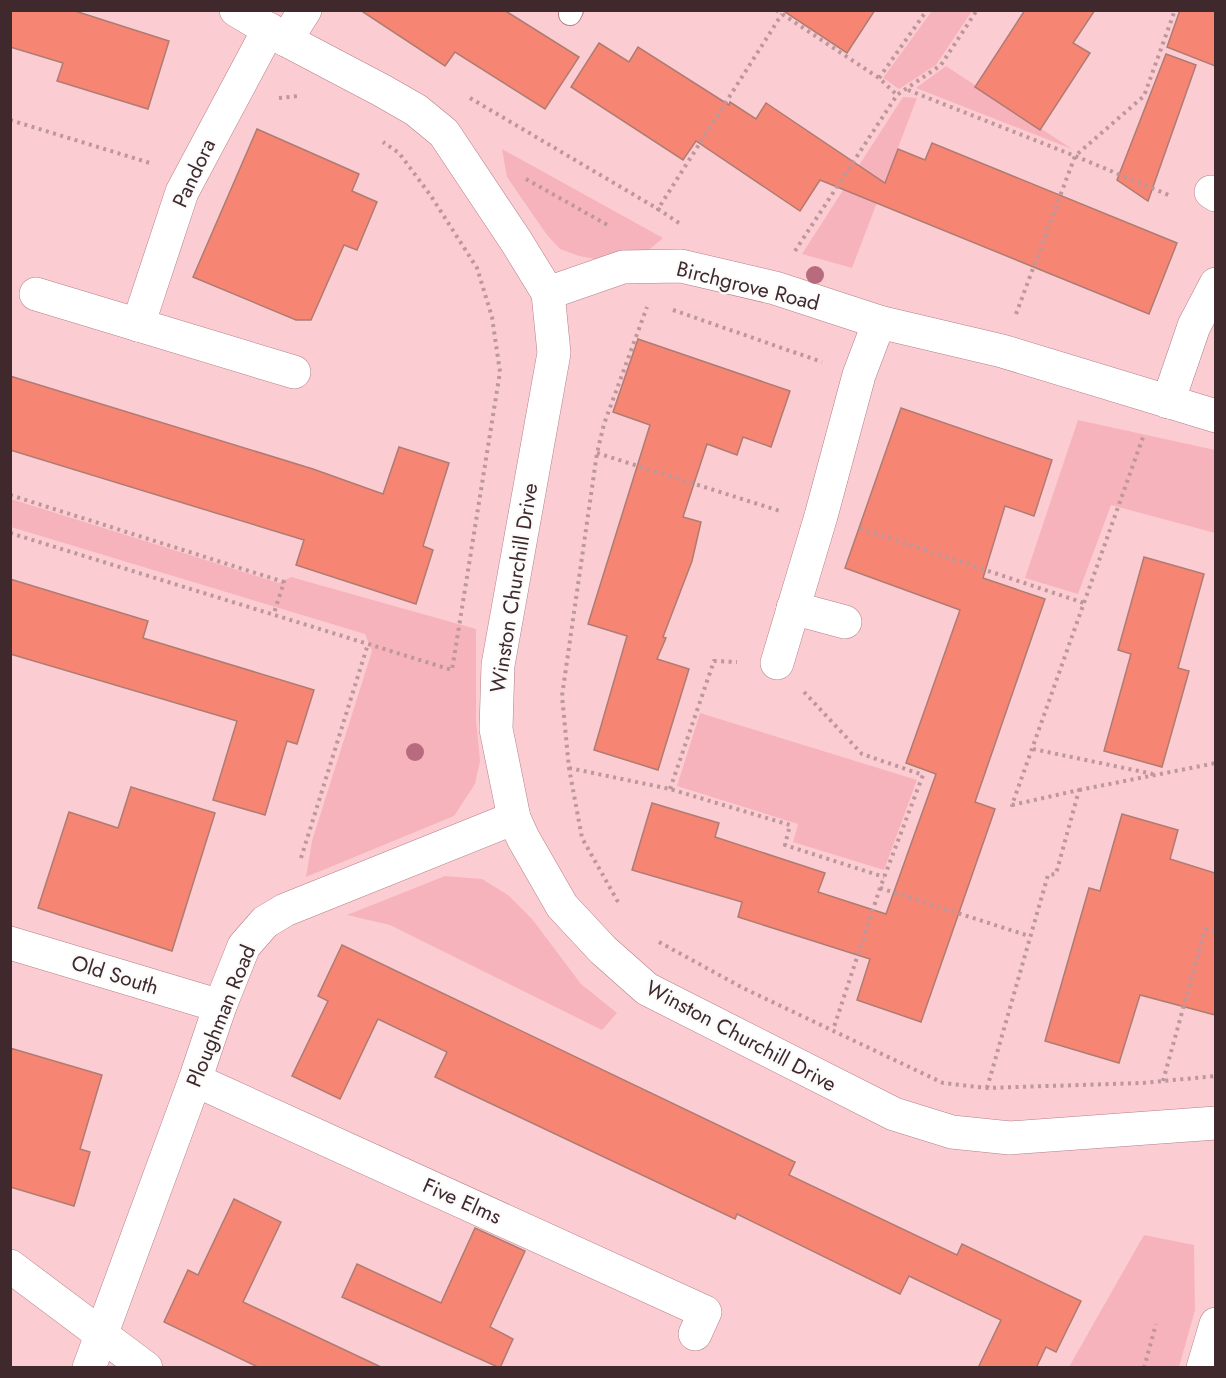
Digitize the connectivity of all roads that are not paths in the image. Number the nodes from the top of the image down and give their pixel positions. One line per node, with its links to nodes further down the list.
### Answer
1 (236, 10): 3 (street, Winston Churchill Drive)
2 (305, 10): 3 (street, Pandora)
3 (277, 34): 5 (street, Winston Churchill Drive); 8 (street, Pandora)
4 (1215, 284): 10 (street)
5 (548, 293): 7 (street, Birchgrove Road); 15 (street, Winston Churchill Drive)
6 (36, 294): 8 (street)
7 (879, 322): 10 (street, Birchgrove Road); 12 (street)
8 (138, 324): 9 (street)
9 (294, 372)
10 (1162, 401): 11 (street, Birchgrove Road)
11 (1215, 416)
12 (793, 608): 13 (street); 14 (street)
13 (845, 622)
14 (777, 663)
15 (514, 818): 17 (street, Ploughman Road); 19 (street, Winston Churchill Drive)
16 (10, 943): 17 (street, Old South)
17 (220, 1006): 18 (street, Ploughman Road)
18 (195, 1080): 22 (street, Ploughman Road); 23 (street, Five Elms)
19 (1215, 1123)
20 (10, 1266): 22 (street)
21 (1215, 1324): 26 (street)
22 (102, 1334): 24 (street, Ploughman Road); 25 (street)
23 (695, 1334)
24 (89, 1368)
25 (146, 1368)
26 (1203, 1368)

